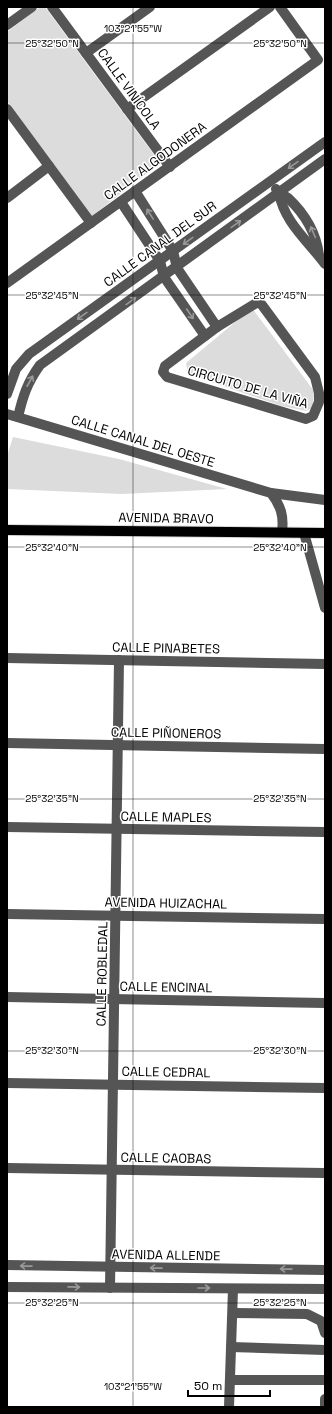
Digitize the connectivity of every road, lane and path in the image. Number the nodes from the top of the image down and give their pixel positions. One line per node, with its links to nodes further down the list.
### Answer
1 (32, 7): 6 (street)
2 (52, 7): 7 (street, CALLE VINÍCOLA)
3 (150, 7): 7 (street)
4 (270, 7): 8 (street)
5 (280, 7): 13 (street, CALLE ALGODONERA)
6 (8, 21)
7 (86, 53): 8 (street, CALLE VINÍCOLA)
8 (127, 109): 13 (street, CALLE VINÍCOLA)
9 (7, 110): 12 (street)
10 (325, 142): 14 (street, CALLE CANAL DEL SUR, one-way to 14)
11 (325, 159): 16 (street)
12 (49, 166): 17 (street); 19 (street)
13 (170, 167): 15 (street, CALLE ALGODONERA)
14 (270, 182): 16 (street); 20 (street, CALLE CANAL DEL SUR, one-way to 20)
15 (135, 191): 18 (street, CALLE ALGODONERA); 20 (street, one-way to 15)
16 (279, 193): 21 (street, one-way to 16); 21 (street); 24 (street, one-way to 16)
17 (7, 198)
18 (121, 202): 19 (street, CALLE ALGODONERA); 22 (street)
19 (91, 223): 26 (street, CALLE ALGODONERA)
20 (173, 251): 22 (street, CALLE CANAL DEL SUR); 24 (street)
21 (322, 253): 23 (street)
22 (160, 261): 25 (street); 29 (street, CALLE CANAL DEL SUR, one-way to 29)
23 (325, 264)
24 (177, 268): 25 (street); 27 (street)
25 (164, 277): 28 (street, one-way to 28); 31 (street, one-way to 25)
26 (7, 283)
27 (217, 327): 28 (street, CIRCUITO DE LA VIÑA); 28 (street, CIRCUITO DE LA VIÑA)
28 (205, 336)
29 (7, 394)
30 (7, 414): 31 (street, CALLE CANAL DEL OESTE)
31 (18, 418): 32 (street, CALLE CANAL DEL OESTE)
32 (271, 493): 33 (street, CALLE CANAL DEL OESTE); 35 (street)
33 (325, 500)
34 (7, 530): 35 (main road, AVENIDA BRAVO)
35 (282, 532): 36 (main road, AVENIDA BRAVO)
36 (304, 533): 37 (main road, AVENIDA BRAVO); 38 (street)
37 (325, 533)
38 (325, 608)
39 (7, 658): 40 (street, CALLE PINABETES)
40 (119, 660): 41 (street, CALLE PINABETES); 43 (street, CALLE ROBLEDAL)
41 (325, 664)
42 (7, 743): 43 (street, CALLE PIÑONEROS)
43 (118, 745): 44 (street, CALLE PIÑONEROS); 46 (street, CALLE ROBLEDAL)
44 (325, 749)
45 (7, 827): 46 (street, CALLE MAPLES)
46 (117, 829): 47 (street, CALLE MAPLES); 49 (street, CALLE ROBLEDAL)
47 (325, 832)
48 (7, 914): 49 (street, AVENIDA HUIZACHAL)
49 (116, 916): 50 (street, AVENIDA HUIZACHAL); 52 (street, CALLE ROBLEDAL)
50 (325, 919)
51 (7, 997): 52 (street, CALLE ENCINAL)
52 (115, 999): 53 (street, CALLE ENCINAL); 55 (street, CALLE ROBLEDAL)
53 (325, 1004)
54 (7, 1083): 55 (street, CALLE CEDRAL)
55 (113, 1085): 56 (street, CALLE CEDRAL); 58 (street, CALLE ROBLEDAL)
56 (325, 1088)
57 (7, 1168): 58 (street, CALLE CAOBAS)
58 (112, 1170): 59 (street, CALLE CAOBAS); 61 (street, CALLE ROBLEDAL)
59 (325, 1173)
60 (7, 1265): 61 (street, AVENIDA ALLENDE, one-way to 60)
61 (111, 1267): 62 (street, AVENIDA ALLENDE, one-way to 61); 64 (street, CALLE ROBLEDAL)
62 (325, 1270)
63 (7, 1287): 64 (street, one-way to 64)
64 (110, 1288): 65 (street, one-way to 65)
65 (233, 1289): 66 (street); 67 (street)
66 (325, 1289)
67 (232, 1313): 68 (street); 69 (street)
68 (325, 1333)
69 (231, 1347): 70 (street); 71 (street)
70 (325, 1350)
71 (230, 1380): 72 (street); 74 (street)
72 (325, 1380)
73 (325, 1399): 75 (street)
74 (229, 1407)
75 (325, 1407)

